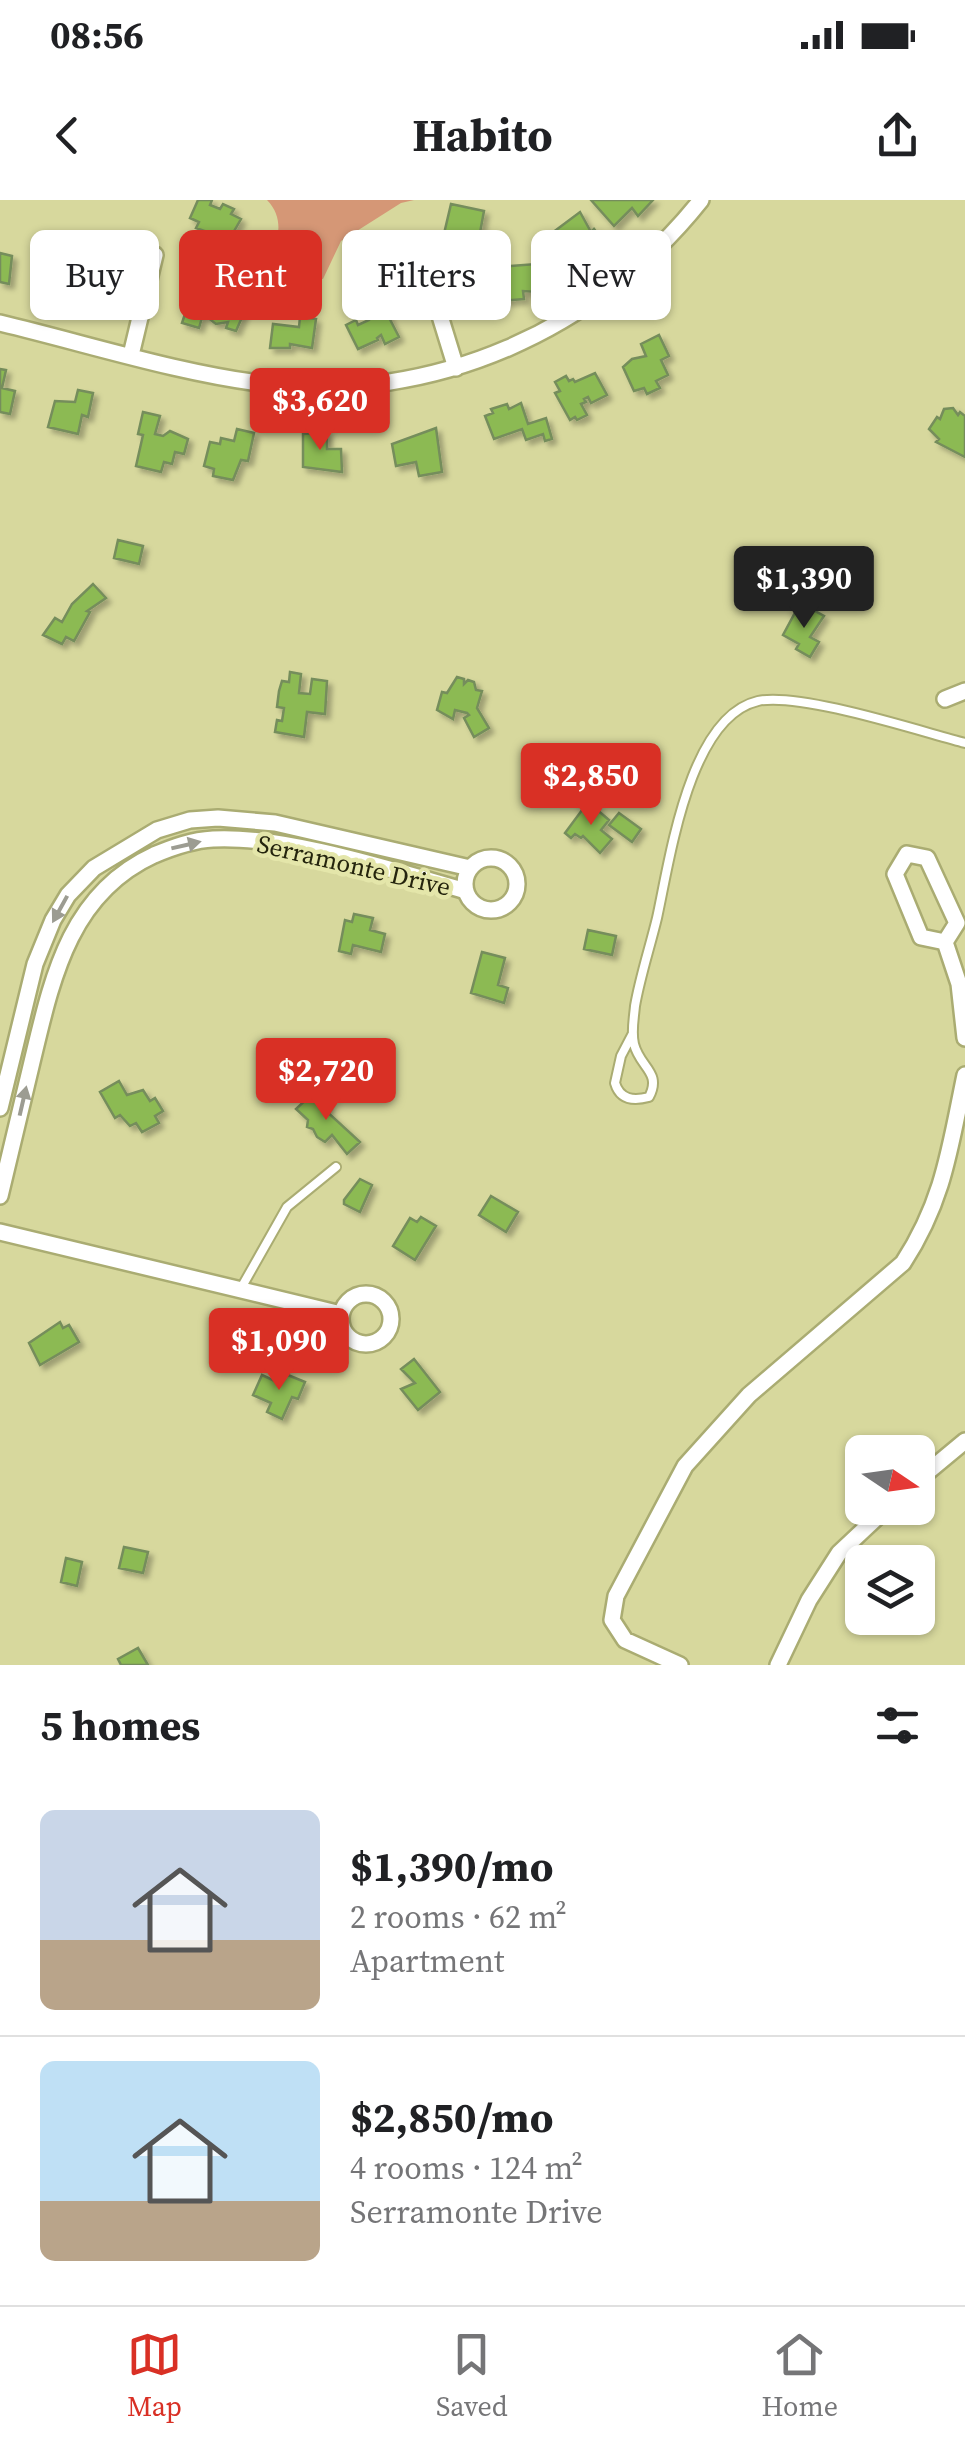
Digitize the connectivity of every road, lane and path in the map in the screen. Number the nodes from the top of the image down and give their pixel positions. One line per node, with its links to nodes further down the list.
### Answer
1 (702, 200): 6 (street)
2 (139, 320): 5 (street)
3 (441, 320): 6 (street)
4 (0, 323): 5 (street)
5 (131, 355): 6 (street)
6 (456, 368)
7 (965, 691): 8 (street)
8 (945, 699)
9 (965, 743): 19 (lane)
10 (146, 836): 11 (street, Serramonte Drive); 12 (street); 17 (street, Serramonte Drive, one-way to 17)
11 (333, 836): 13 (street); 14 (street, Serramonte Drive)
12 (154, 855): 13 (street, Serramonte Drive, one-way to 13); 18 (street, Serramonte Drive)
13 (328, 855): 15 (street, Serramonte Drive)
14 (470, 868): 15 (street, Serramonte Drive); 15 (street, Serramonte Drive)
15 (466, 891)
16 (945, 942): 16 (street); 20 (street)
17 (22, 1012): 18 (street); 22 (street, Serramonte Drive)
18 (42, 1018): 26 (street, Serramonte Drive, one-way to 18)
19 (632, 1035): 19 (lane)
20 (965, 1038)
21 (965, 1075): 23 (street)
22 (0, 1108)
23 (946, 1165): 25 (street); 33 (street)
24 (336, 1166): 28 (lane)
25 (965, 1170)
26 (0, 1196)
27 (0, 1232): 28 (street)
28 (240, 1290): 29 (street)
29 (342, 1314)
30 (965, 1441): 31 (street)
31 (935, 1466)
32 (868, 1525): 34 (street)
33 (680, 1665)
34 (778, 1665)

